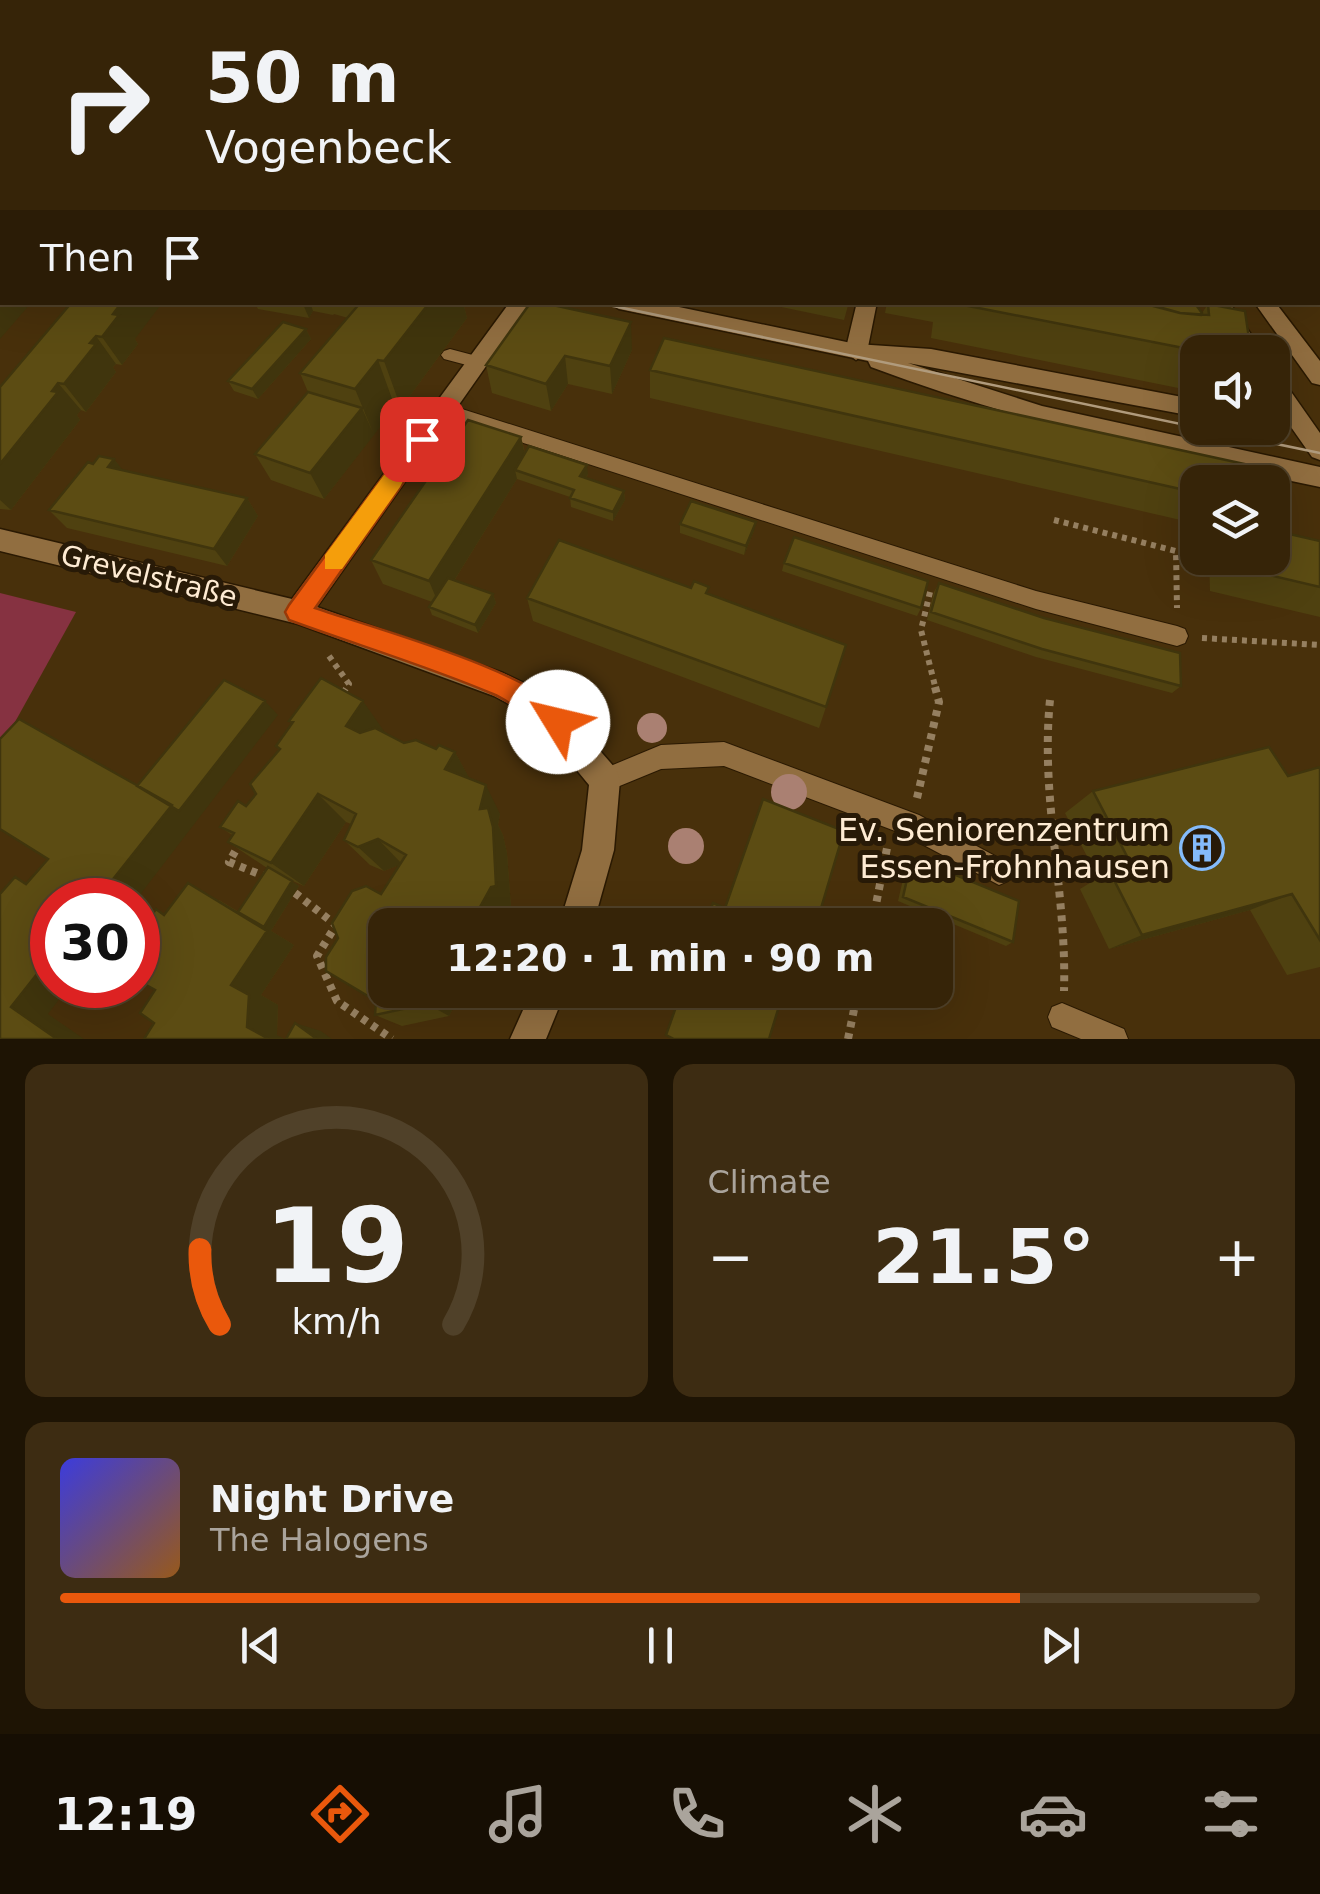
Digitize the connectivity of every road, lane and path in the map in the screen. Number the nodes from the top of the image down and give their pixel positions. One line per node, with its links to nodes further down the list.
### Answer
1 (519, 305): 9 (main road)
2 (633, 305): 7 (main road)
3 (866, 305): 7 (main road)
4 (1220, 305): 6 (main road)
5 (1266, 305): 10 (main road)
6 (1240, 335)
7 (856, 352): 12 (main road); 16 (main road)
8 (450, 355): 9 (lane)
9 (478, 362): 13 (main road)
10 (1320, 377)
11 (1290, 402): 14 (main road)
12 (1180, 405)
13 (443, 410): 20 (main road); 21 (lane)
14 (1312, 427): 15 (main road)
15 (1320, 452)
16 (1320, 478)
17 (1054, 520): 21 (path)
18 (0, 540): 20 (main road, Grevelstraße)
19 (930, 594): 26 (path)
20 (298, 612): 23 (path); 25 (main road, Grevelstraße)
21 (1177, 636): 22 (path)
22 (1320, 646)
23 (337, 700)
24 (1050, 700): 35 (path)
25 (604, 780): 26 (lane); 31 (main road)
26 (902, 820): 28 (lane); 32 (path)
27 (249, 828): 29 (path)
28 (999, 872)
29 (270, 879)
30 (295, 893): 36 (path)
31 (581, 908)
32 (877, 908)
33 (541, 1008): 37 (main road)
34 (854, 1008): 38 (path)
35 (1062, 1016): 39 (lane)
36 (392, 1039)
37 (528, 1039)
38 (848, 1039)
39 (1114, 1039)

